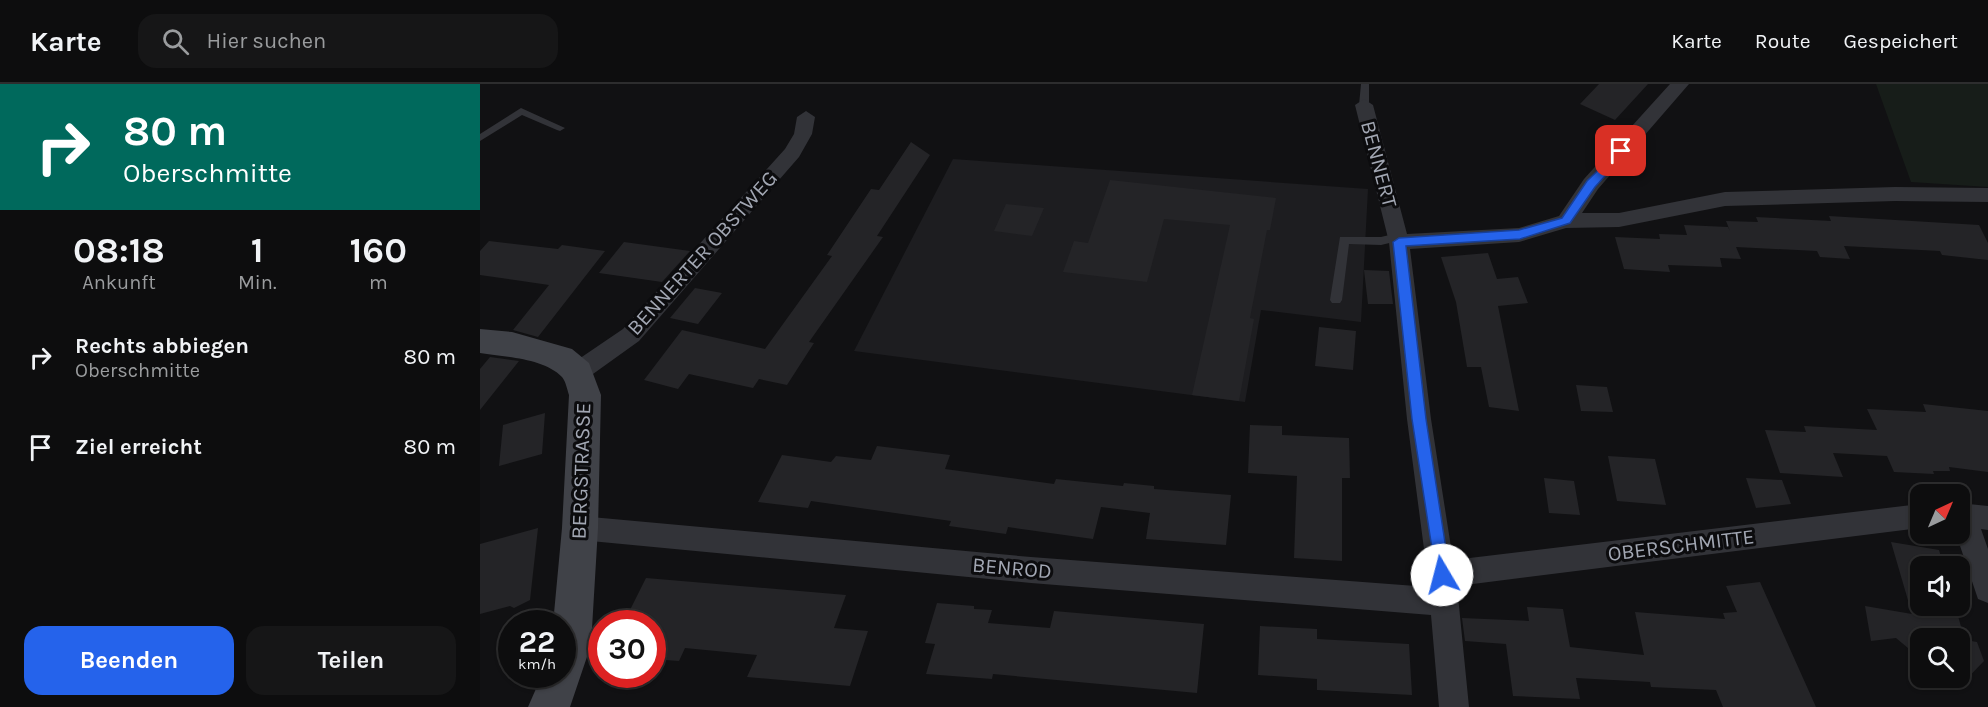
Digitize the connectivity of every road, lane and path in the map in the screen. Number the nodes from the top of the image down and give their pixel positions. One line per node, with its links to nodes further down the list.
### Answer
1 (1365, 84): 3 (lane, BENNERT)
2 (1680, 84): 8 (street)
3 (1364, 105): 9 (street, BENNERT)
4 (806, 117): 12 (street, BENNERTER OBSTWEG)
5 (560, 128): 6 (lane)
6 (480, 138)
7 (1988, 195): 8 (street)
8 (1566, 220): 9 (street)
9 (1399, 240): 10 (lane); 16 (street)
10 (1336, 300)
11 (480, 341): 12 (street, BERGSTRASSE)
12 (578, 372): 15 (street, BERGSTRASSE)
13 (1970, 516): 17 (street)
14 (1910, 518): 16 (street, OBERSCHMITTE)
15 (580, 528): 16 (street, BENROD); 18 (street, BERGSTRASSE)
16 (1443, 589): 21 (street)
17 (1988, 590)
18 (574, 610)
19 (557, 688): 20 (street, BERGSTRASSE)
20 (549, 707)
21 (1454, 707)

